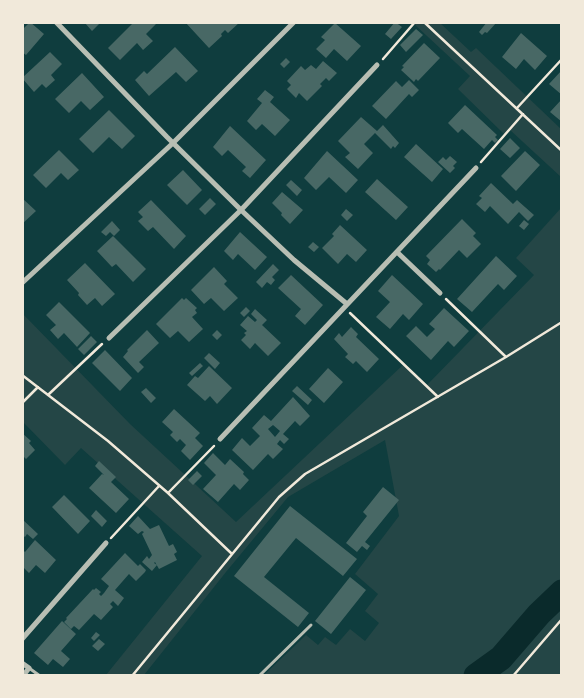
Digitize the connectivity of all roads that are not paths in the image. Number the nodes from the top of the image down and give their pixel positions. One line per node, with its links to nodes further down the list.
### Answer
1 (56, 22): 4 (street)
2 (294, 22): 4 (street)
3 (378, 65): 6 (street)
4 (173, 143): 6 (street); 8 (street)
5 (476, 168): 7 (street)
6 (241, 210): 10 (street); 11 (street)
7 (397, 252): 9 (street); 10 (street)
8 (22, 283)
9 (440, 293)
10 (347, 304): 12 (street)
11 (108, 338)
12 (220, 439)
13 (106, 543): 15 (street)
14 (311, 626): 20 (lane)
15 (22, 639)
16 (22, 663): 17 (street)
17 (29, 668): 18 (street); 19 (lane)
18 (23, 676)
19 (40, 676)
20 (259, 676)

